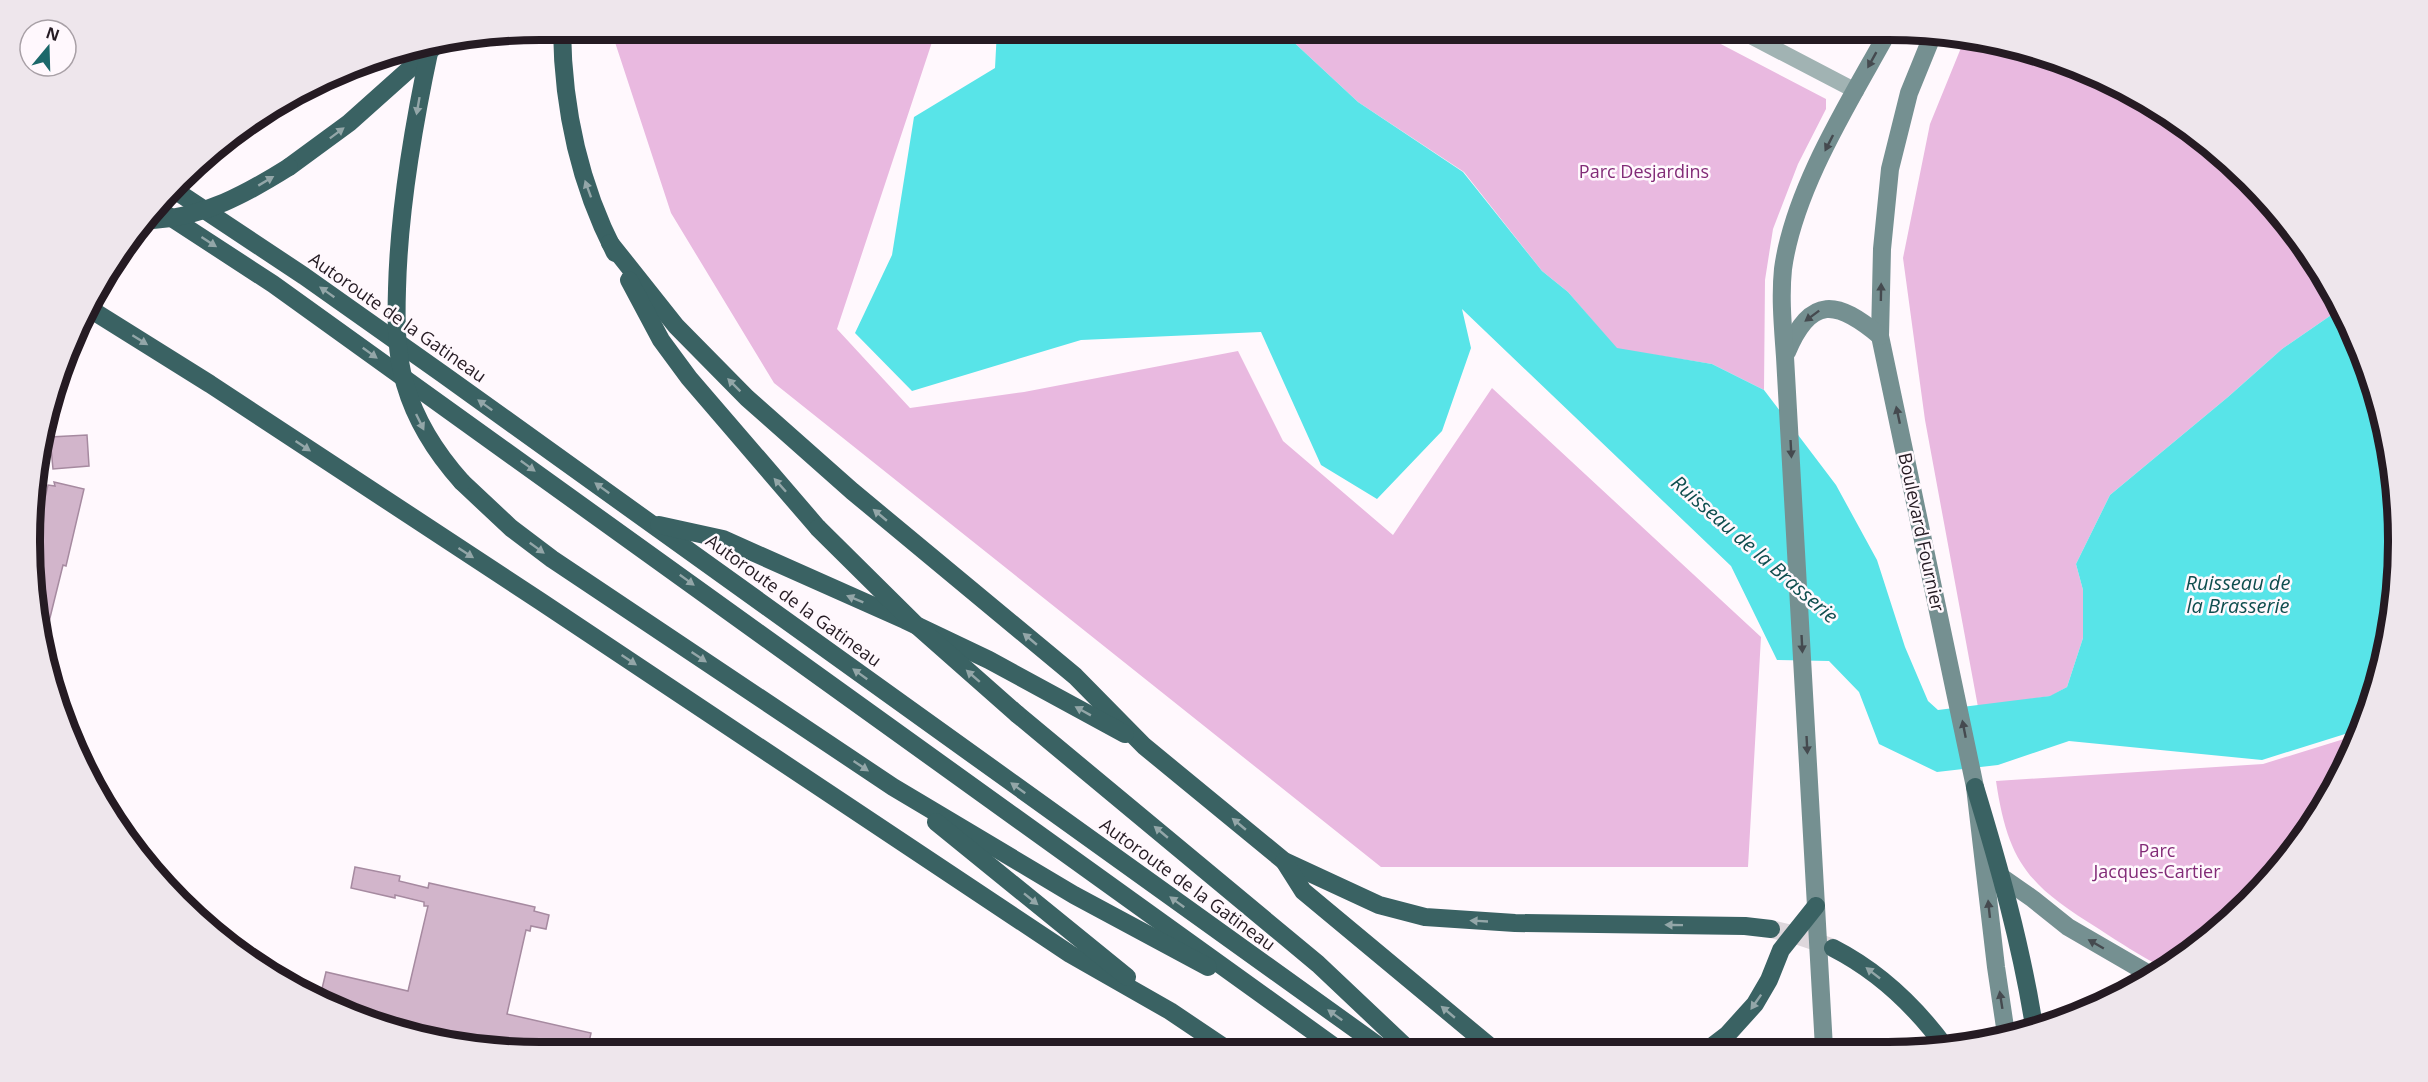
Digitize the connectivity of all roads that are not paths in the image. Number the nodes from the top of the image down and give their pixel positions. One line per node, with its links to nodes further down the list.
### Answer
1 (563, 40): 11 (highway, one-way to 1)
2 (1758, 40): 7 (street)
3 (1884, 40): 7 (main road, one-way to 7)
4 (1929, 43): 13 (main road, Boulevard Fournier, one-way to 4)
5 (430, 53): 17 (highway, one-way to 17, bridge)
6 (423, 55): 10 (highway, one-way to 6, bridge)
7 (1856, 91): 14 (main road, one-way to 14)
8 (181, 193): 15 (highway, Autoroute de la Gatineau, one-way to 8)
9 (163, 213): 25 (highway, one-way to 25)
10 (158, 219)
11 (610, 243): 16 (highway, one-way to 11); 33 (highway, one-way to 11, bridge)
12 (96, 313): 26 (highway, one-way to 26)
13 (1880, 336): 14 (main road, one-way to 14); 18 (main road, Boulevard Fournier, one-way to 13)
14 (1785, 357): 21 (main road, one-way to 21)
15 (649, 523): 16 (highway, one-way to 15); 32 (highway, Autoroute de la Gatineau, one-way to 15)
16 (1144, 746): 19 (highway, one-way to 16)
17 (893, 787): 25 (highway); 26 (highway, one-way to 26)
18 (1975, 787): 20 (highway); 28 (main road, Boulevard Fournier, one-way to 18)
19 (1284, 861): 22 (highway, one-way to 19); 34 (highway, one-way to 19)
20 (2003, 878): 24 (main road, one-way to 20); 27 (highway)
21 (1816, 906): 35 (highway, one-way to 35); 36 (main road)
22 (1772, 929)
23 (1833, 948): 29 (highway, one-way to 23)
24 (2142, 971)
25 (1272, 1002): 31 (highway)
26 (1170, 1011): 30 (highway)
27 (2033, 1019)
28 (2005, 1027)
29 (1938, 1038)
30 (1215, 1042)
31 (1328, 1042)
32 (1373, 1042)
33 (1401, 1042)
34 (1485, 1042)
35 (1717, 1042)
36 (1824, 1042)

